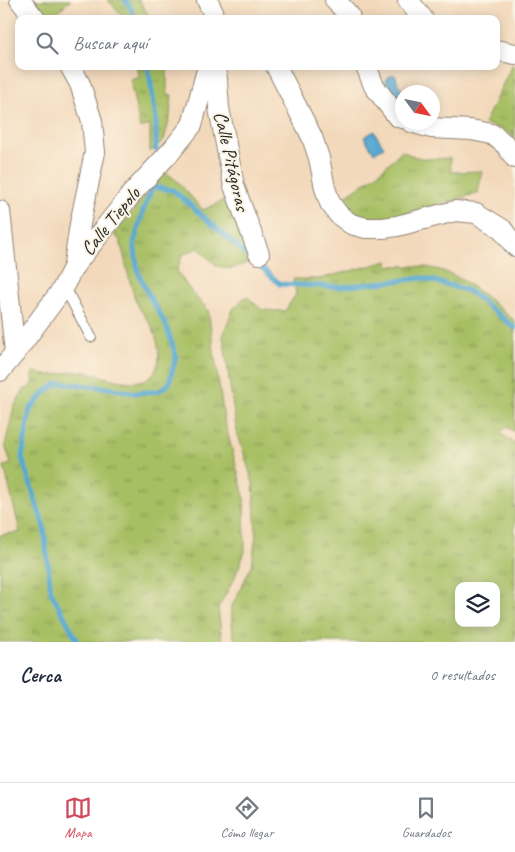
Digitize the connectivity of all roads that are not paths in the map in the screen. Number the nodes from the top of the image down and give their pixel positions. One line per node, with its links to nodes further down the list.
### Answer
1 (20, 0): 4 (street)
2 (335, 0): 5 (street)
3 (408, 0): 6 (street)
4 (32, 15)
5 (349, 15)
6 (420, 15)
7 (500, 51): 8 (street)
8 (515, 54)
9 (72, 70): 20 (street)
10 (207, 70): 20 (street, Calle Tiepolo)
11 (216, 70): 19 (street, Calle Pitágoras)
12 (278, 70): 18 (street)
13 (368, 70): 14 (street)
14 (395, 113)
15 (440, 128): 16 (street)
16 (515, 158)
17 (0, 211): 23 (street)
18 (515, 246)
19 (258, 254)
20 (74, 266): 21 (street, Calle Tiepolo)
21 (64, 286): 22 (lane); 23 (street, Calle Tiepolo)
22 (91, 337)
23 (15, 353): 24 (street, Calle Tiepolo)
24 (0, 371)

